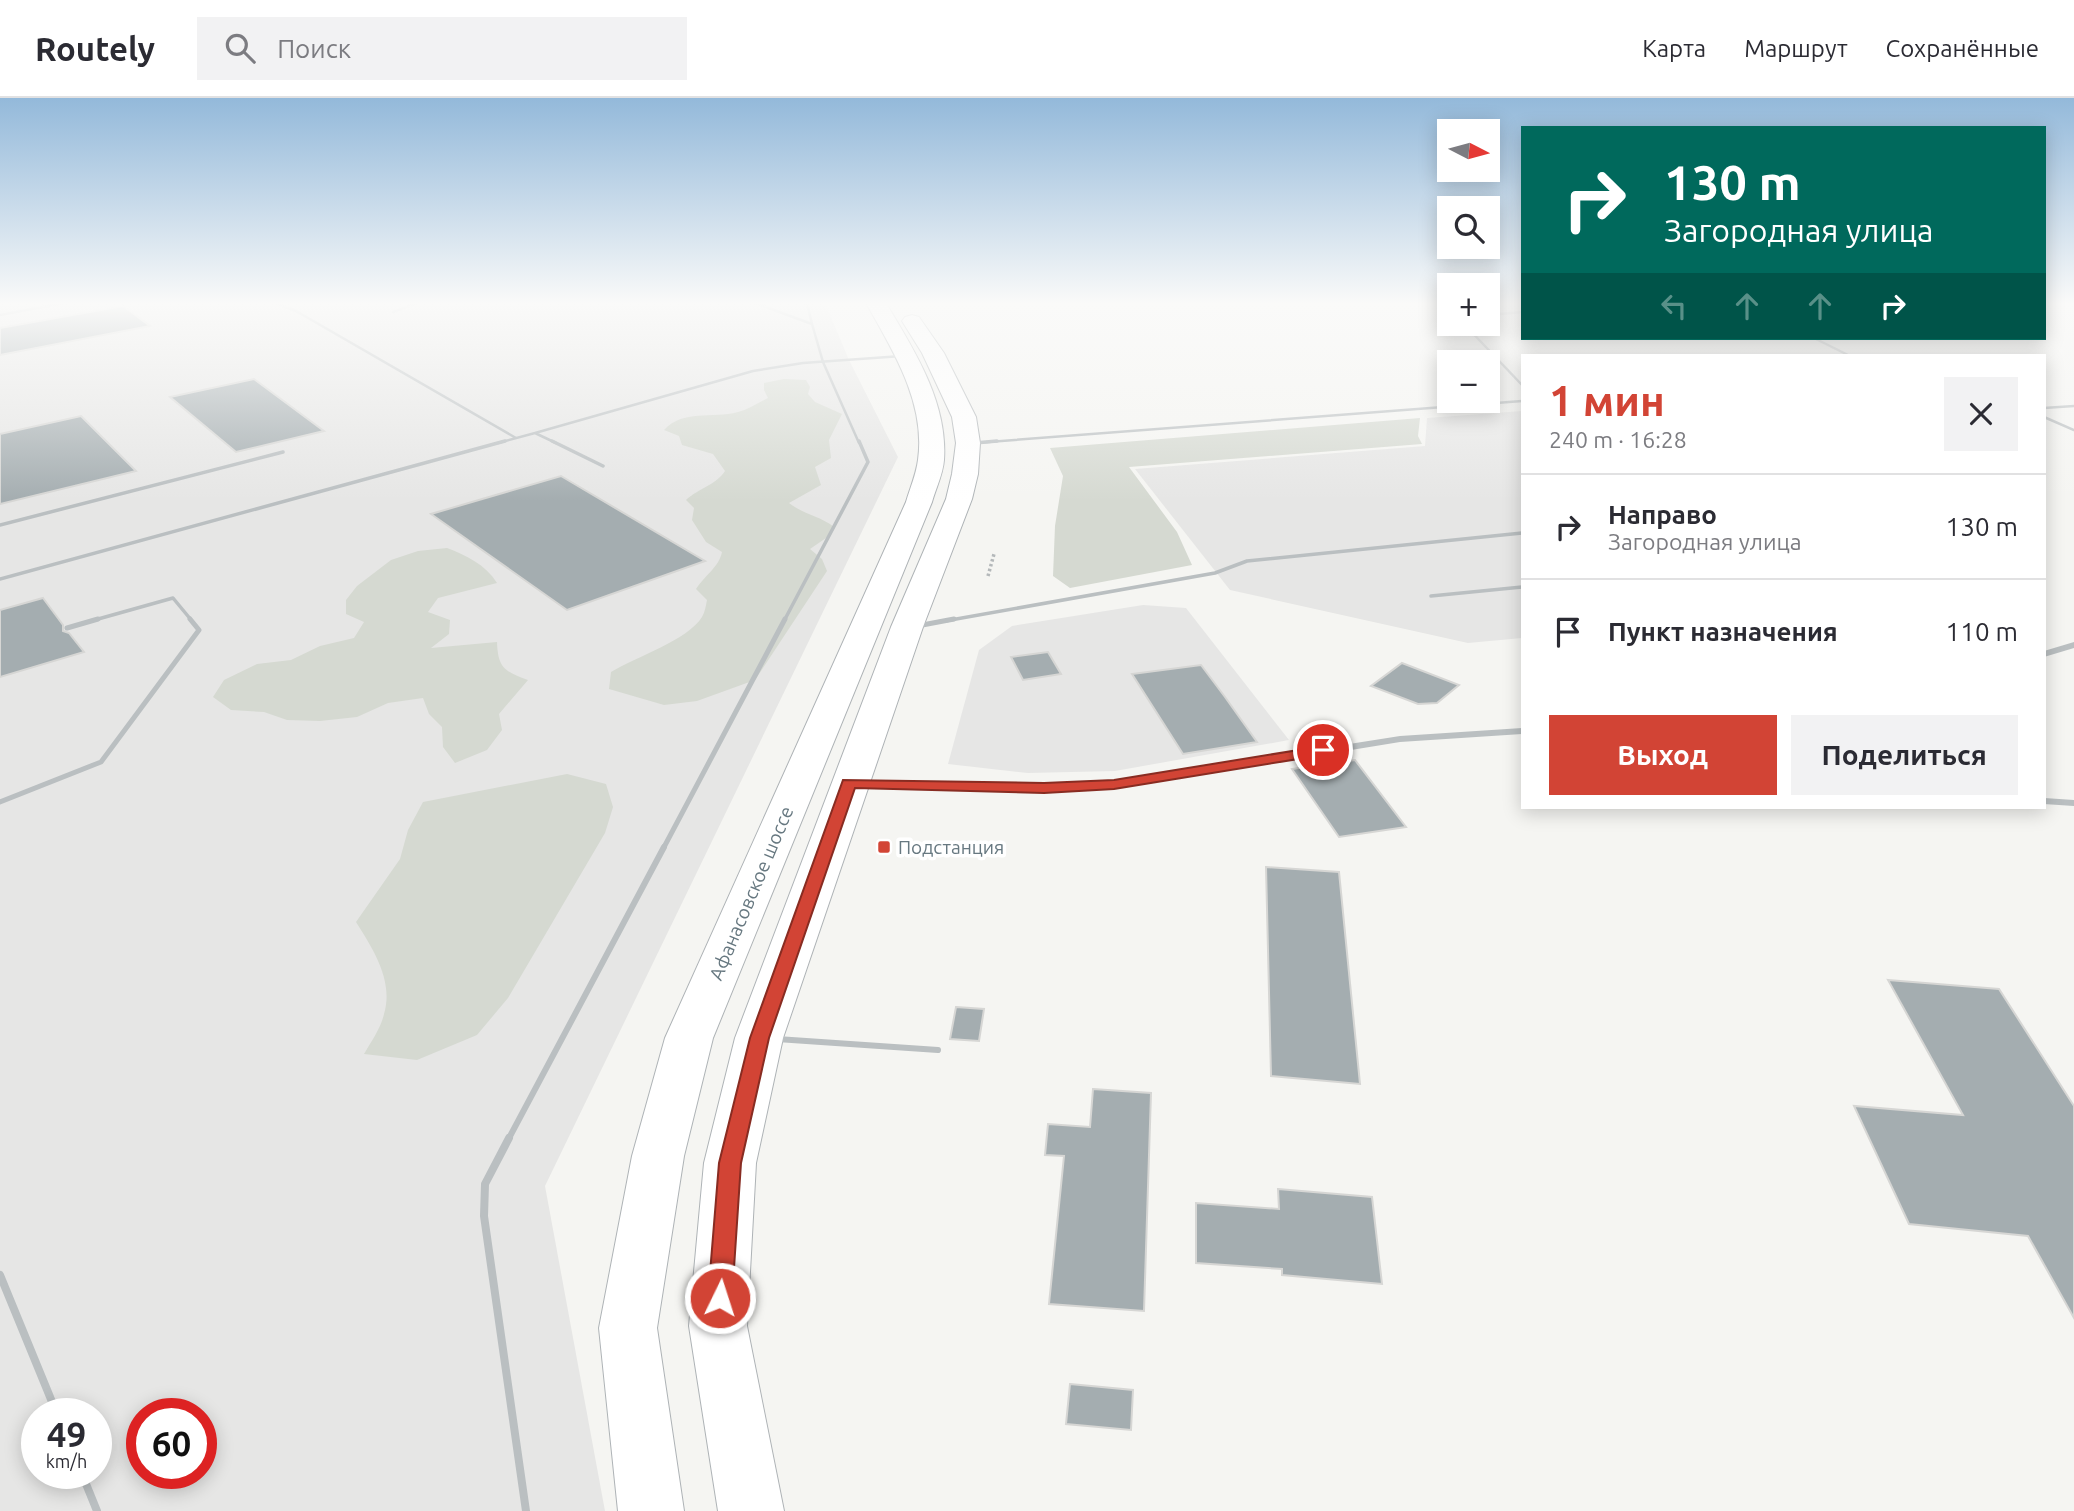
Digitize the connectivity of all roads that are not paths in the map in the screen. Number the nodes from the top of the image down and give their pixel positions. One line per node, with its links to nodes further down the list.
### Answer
1 (397, 369): 14 (lane)
2 (769, 369): 13 (lane)
3 (826, 369): 38 (lane)
4 (921, 369): 39 (main road, Афанасовское шоссе)
5 (930, 369): 15 (main road, Афанасовское шоссе)
6 (1507, 369): 7 (lane)
7 (1521, 384)
8 (1521, 401): 15 (lane)
9 (2074, 405): 10 (lane)
10 (2046, 408)
11 (2046, 418): 12 (lane)
12 (2074, 430)
13 (535, 433): 14 (lane); 17 (lane)
14 (516, 438): 20 (lane)
15 (968, 443): 23 (main road, Афанасовское шоссе)
16 (283, 452): 18 (lane)
17 (603, 466)
18 (0, 525)
19 (1521, 533): 23 (lane)
20 (0, 579)
21 (1521, 587): 22 (lane)
22 (1431, 596)
23 (907, 627): 28 (main road, Афанасовское шоссе)
24 (67, 628): 30 (lane)
25 (2074, 645): 26 (street)
26 (2046, 653)
27 (1521, 731): 28 (street)
28 (849, 784): 32 (main road, Афанасовское шоссе)
29 (2046, 800): 31 (street)
30 (0, 802)
31 (2074, 803)
32 (760, 1038): 33 (lane); 40 (main road, Афанасовское шоссе)
33 (938, 1050)
34 (0, 1275): 35 (lane)
35 (50, 1398)
36 (88, 1489): 37 (lane)
37 (97, 1511)
38 (526, 1511)
39 (651, 1511)
40 (751, 1511)

